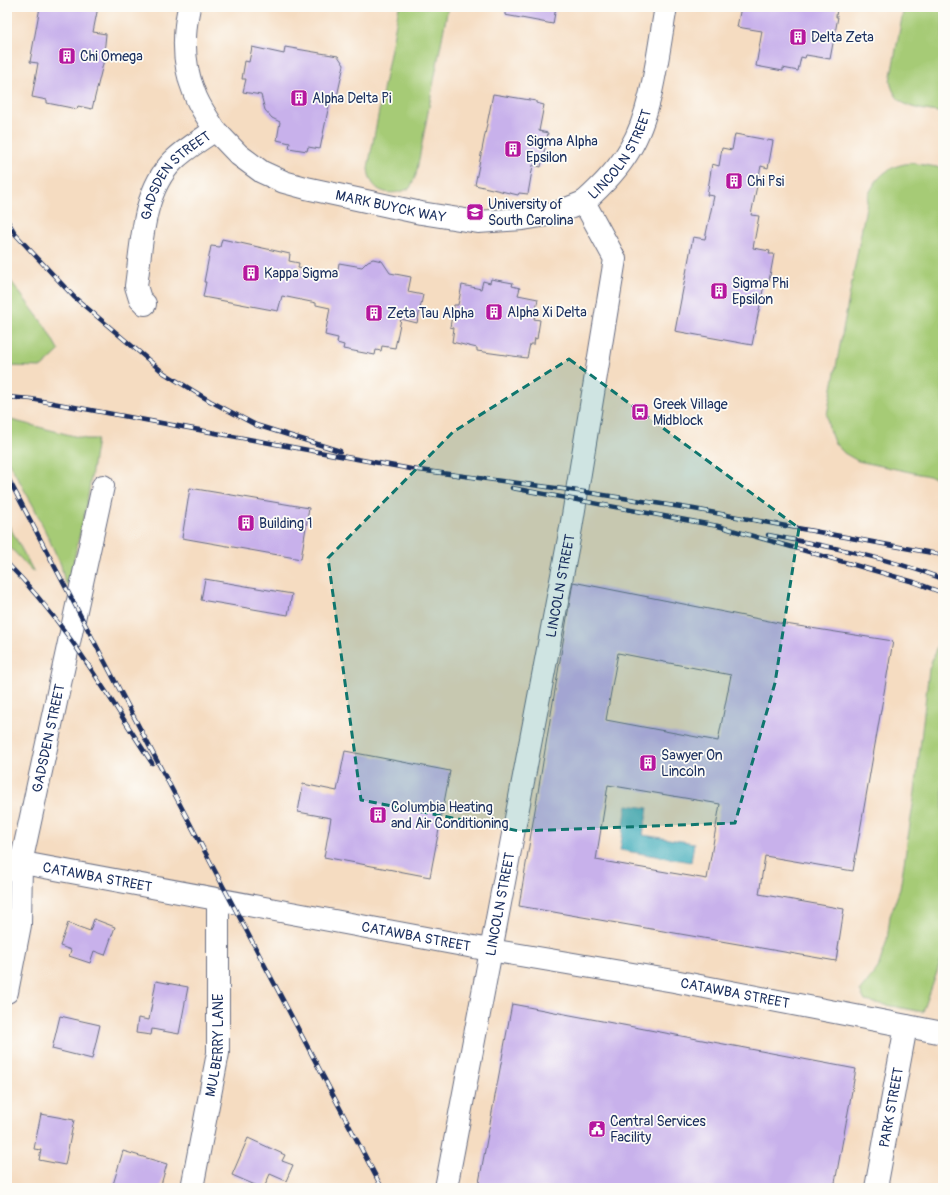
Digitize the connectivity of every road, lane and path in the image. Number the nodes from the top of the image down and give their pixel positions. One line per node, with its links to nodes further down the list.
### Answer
1 (189, 7): 3 (street, GADSDEN STREET)
2 (666, 7): 4 (street, LINCOLN STREET)
3 (215, 130): 4 (street, MARK BUYCK WAY); 5 (street, GADSDEN STREET)
4 (584, 202): 9 (street, LINCOLN STREET)
5 (145, 304)
6 (103, 486): 7 (street, GADSDEN STREET)
7 (14, 862): 8 (street, CATAWBA STREET); 10 (street, GADSDEN STREET)
8 (218, 900): 9 (street, CATAWBA STREET); 13 (street, MULBERRY LANE)
9 (490, 950): 11 (street, CATAWBA STREET); 14 (street, LINCOLN STREET)
10 (7, 992)
11 (906, 1026): 12 (street, CATAWBA STREET); 15 (street, PARK STREET)
12 (943, 1033)
13 (192, 1188)
14 (446, 1188)
15 (876, 1188)

